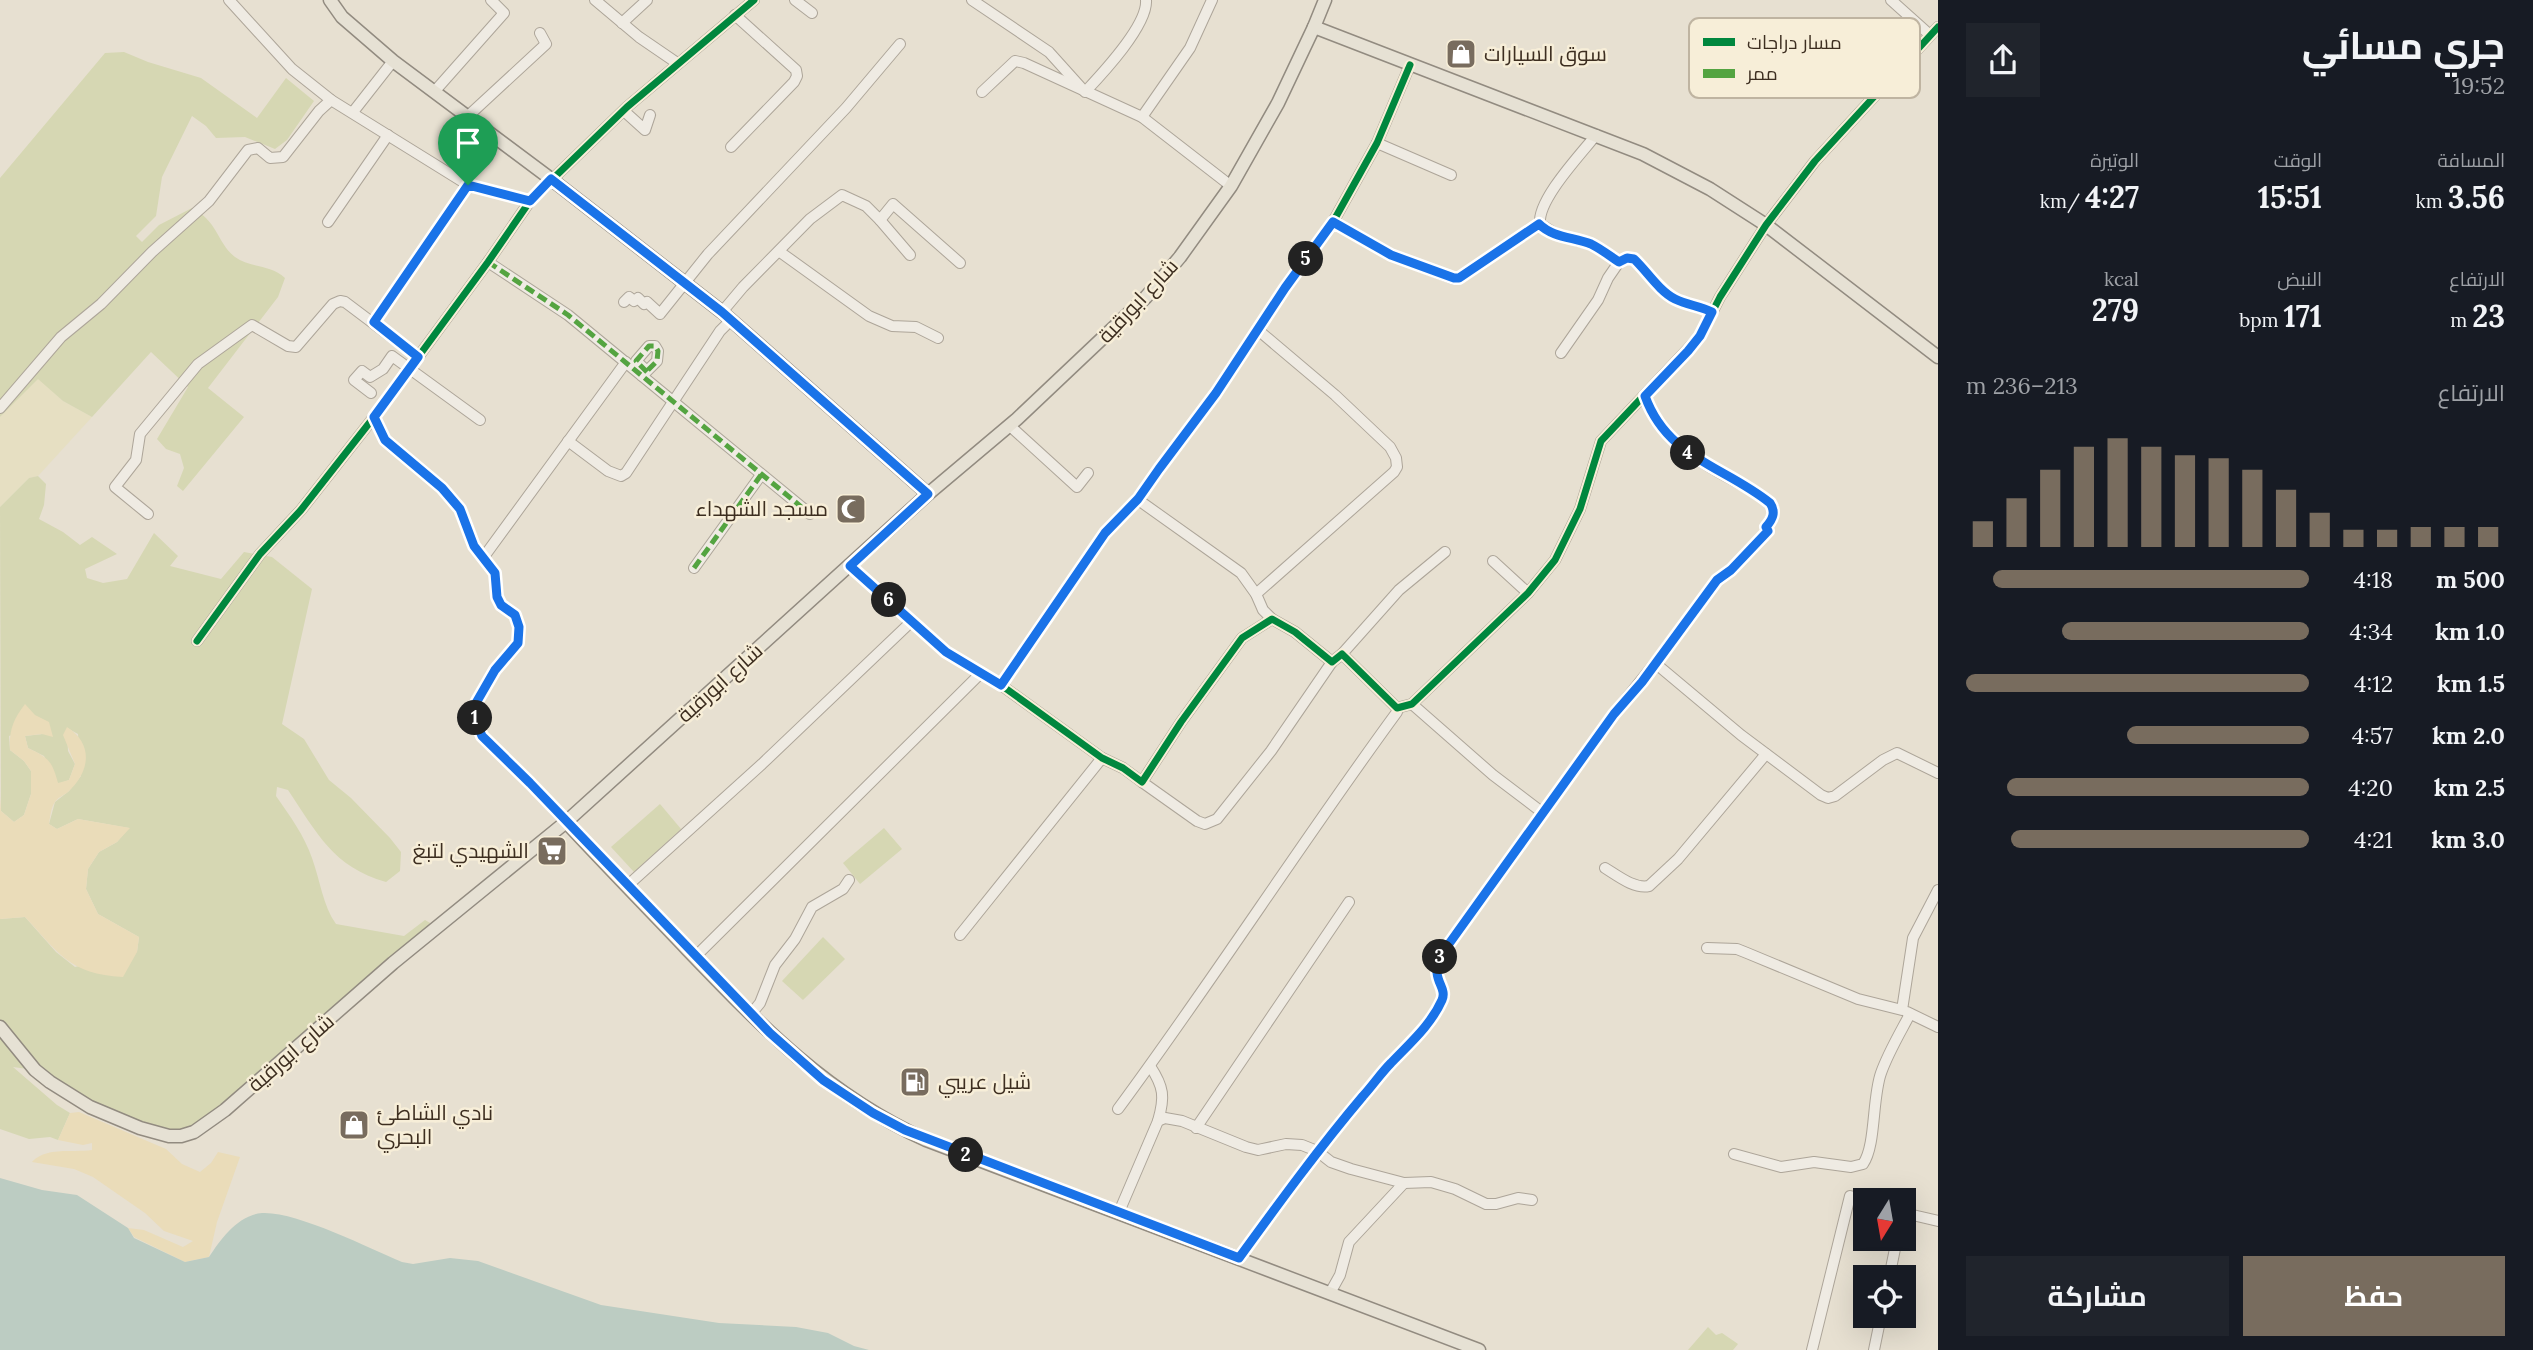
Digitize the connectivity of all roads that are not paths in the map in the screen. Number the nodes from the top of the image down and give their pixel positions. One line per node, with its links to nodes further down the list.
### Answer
1 (229, 0): 29 (street)
2 (330, 0): 22 (main road)
3 (491, 0): 25 (street)
4 (595, 0): 16 (street)
5 (647, 0): 16 (street)
6 (754, 0): 14 (street)
7 (795, 0): 13 (street)
8 (1212, 0): 34 (street)
9 (1325, 0): 17 (main road, شارع ابورقية)
10 (1891, 0): 15 (street)
11 (1143, 2): 27 (street)
12 (970, 3): 27 (street)
13 (812, 13)
14 (735, 15): 23 (street); 38 (street)
15 (1916, 18)
16 (622, 23): 23 (street)
17 (1314, 27): 24 (main road); 42 (main road, شارع ابورقية)
18 (1934, 31): 21 (street)
19 (540, 33): 33 (street)
20 (900, 44): 54 (street)
21 (1920, 46)
22 (393, 61): 25 (main road); 31 (street)
23 (677, 64): 30 (street)
24 (1410, 65): 36 (main road); 37 (street)
25 (434, 92): 33 (main road)
26 (982, 92): 27 (street)
27 (1085, 92): 34 (street)
28 (1873, 98): 48 (street)
29 (331, 100): 31 (street); 69 (street)
30 (624, 111): 32 (street); 40 (street)
31 (353, 112): 35 (street)
32 (650, 115)
33 (467, 117): 40 (main road)
34 (1142, 117): 42 (street)
35 (388, 135): 41 (street); 45 (street)
36 (1596, 135): 47 (street); 48 (main road)
37 (1377, 143): 39 (street); 46 (street)
38 (731, 147)
39 (1451, 175)
40 (551, 179): 43 (street); 54 (main road)
41 (468, 185): 43 (street); 58 (street)
42 (1231, 186): 72 (main road, شارع ابورقية)
43 (530, 201): 51 (street)
44 (880, 220): 49 (street); 50 (street); 53 (street)
45 (328, 222)
46 (1333, 222): 47 (street); 59 (street)
47 (1539, 224): 52 (street)
48 (1766, 225): 56 (street); 63 (main road)
49 (780, 252): 57 (street); 60 (street)
50 (910, 254)
51 (488, 262): 62 (street); 64 (street)
52 (1619, 262): 56 (street); 61 (street)
53 (960, 263)
54 (685, 283): 55 (street); 57 (main road)
55 (624, 302)
56 (1712, 312): 67 (street)
57 (727, 316): 68 (street); 76 (main road)
58 (374, 322): 62 (street); 78 (street)
59 (1258, 330): 77 (street); 86 (street)
60 (938, 338)
61 (1561, 353)
62 (418, 357): 65 (street)
63 (1938, 357)
64 (626, 362): 68 (street); 73 (street)
65 (410, 369): 66 (street); 70 (street); 71 (street)
66 (371, 393)
67 (1645, 396): 85 (street); 92 (street)
68 (672, 402): 73 (street); 75 (street)
69 (0, 408)
70 (374, 417): 81 (street); 89 (street)
71 (480, 420)
72 (1010, 426): 74 (street); 76 (main road, شارع ابورقية)
73 (568, 441): 81 (street)
74 (1088, 473)
75 (761, 475): 79 (street); 84 (street)
76 (928, 494): 83 (main road, شارع ابورقية)
77 (1138, 499): 86 (street); 94 (street)
78 (148, 514)
79 (810, 514)
80 (1445, 552): 90 (street)
81 (484, 558): 102 (street)
82 (1493, 561): 85 (street)
83 (850, 566): 88 (street); 102 (main road, شارع ابورقية)
84 (694, 568)
85 (1528, 593): 95 (street)
86 (1256, 594): 87 (street)
87 (1272, 619): 91 (street); 100 (street)
88 (912, 621): 93 (street); 105 (street)
89 (197, 641)
90 (1342, 654): 91 (street); 96 (street)
91 (1332, 662): 100 (street)
92 (1655, 663): 97 (street); 101 (street)
93 (981, 673): 94 (street); 110 (street)
94 (1001, 685): 98 (street)
95 (1412, 704): 96 (street); 101 (street)
96 (1397, 708): 115 (street)
97 (1766, 754): 99 (street); 103 (street)
98 (1102, 758): 100 (street); 108 (street)
99 (1938, 773)
100 (1142, 782)
101 (1543, 813): 119 (street)
102 (566, 822): 105 (main road); 113 (main road, شارع ابورقية)
103 (1605, 868)
104 (849, 880): 112 (street)
105 (627, 886): 110 (main road)
106 (1938, 890): 111 (street)
107 (1349, 902): 118 (street)
108 (960, 935)
109 (1707, 948): 111 (street)
110 (695, 957): 112 (main road)
111 (1906, 1012): 114 (street); 120 (street)
112 (751, 1014): 124 (main road)
113 (0, 1027)
114 (1938, 1027)
115 (1150, 1066): 116 (street); 117 (street)
116 (1118, 1110)
117 (1158, 1121): 118 (street); 124 (street)
118 (1196, 1128): 119 (street)
119 (1317, 1151): 121 (street); 127 (street)
120 (1734, 1154)
121 (1404, 1183): 123 (street); 128 (street)
122 (1853, 1197): 131 (street)
123 (1532, 1200)
124 (1119, 1212): 127 (main road)
125 (1916, 1216): 126 (street)
126 (1938, 1221)
127 (1239, 1258): 128 (main road)
128 (1330, 1293): 130 (main road)
129 (1879, 1328): 132 (street)
130 (1479, 1350)
131 (1812, 1350)
132 (1874, 1350)

